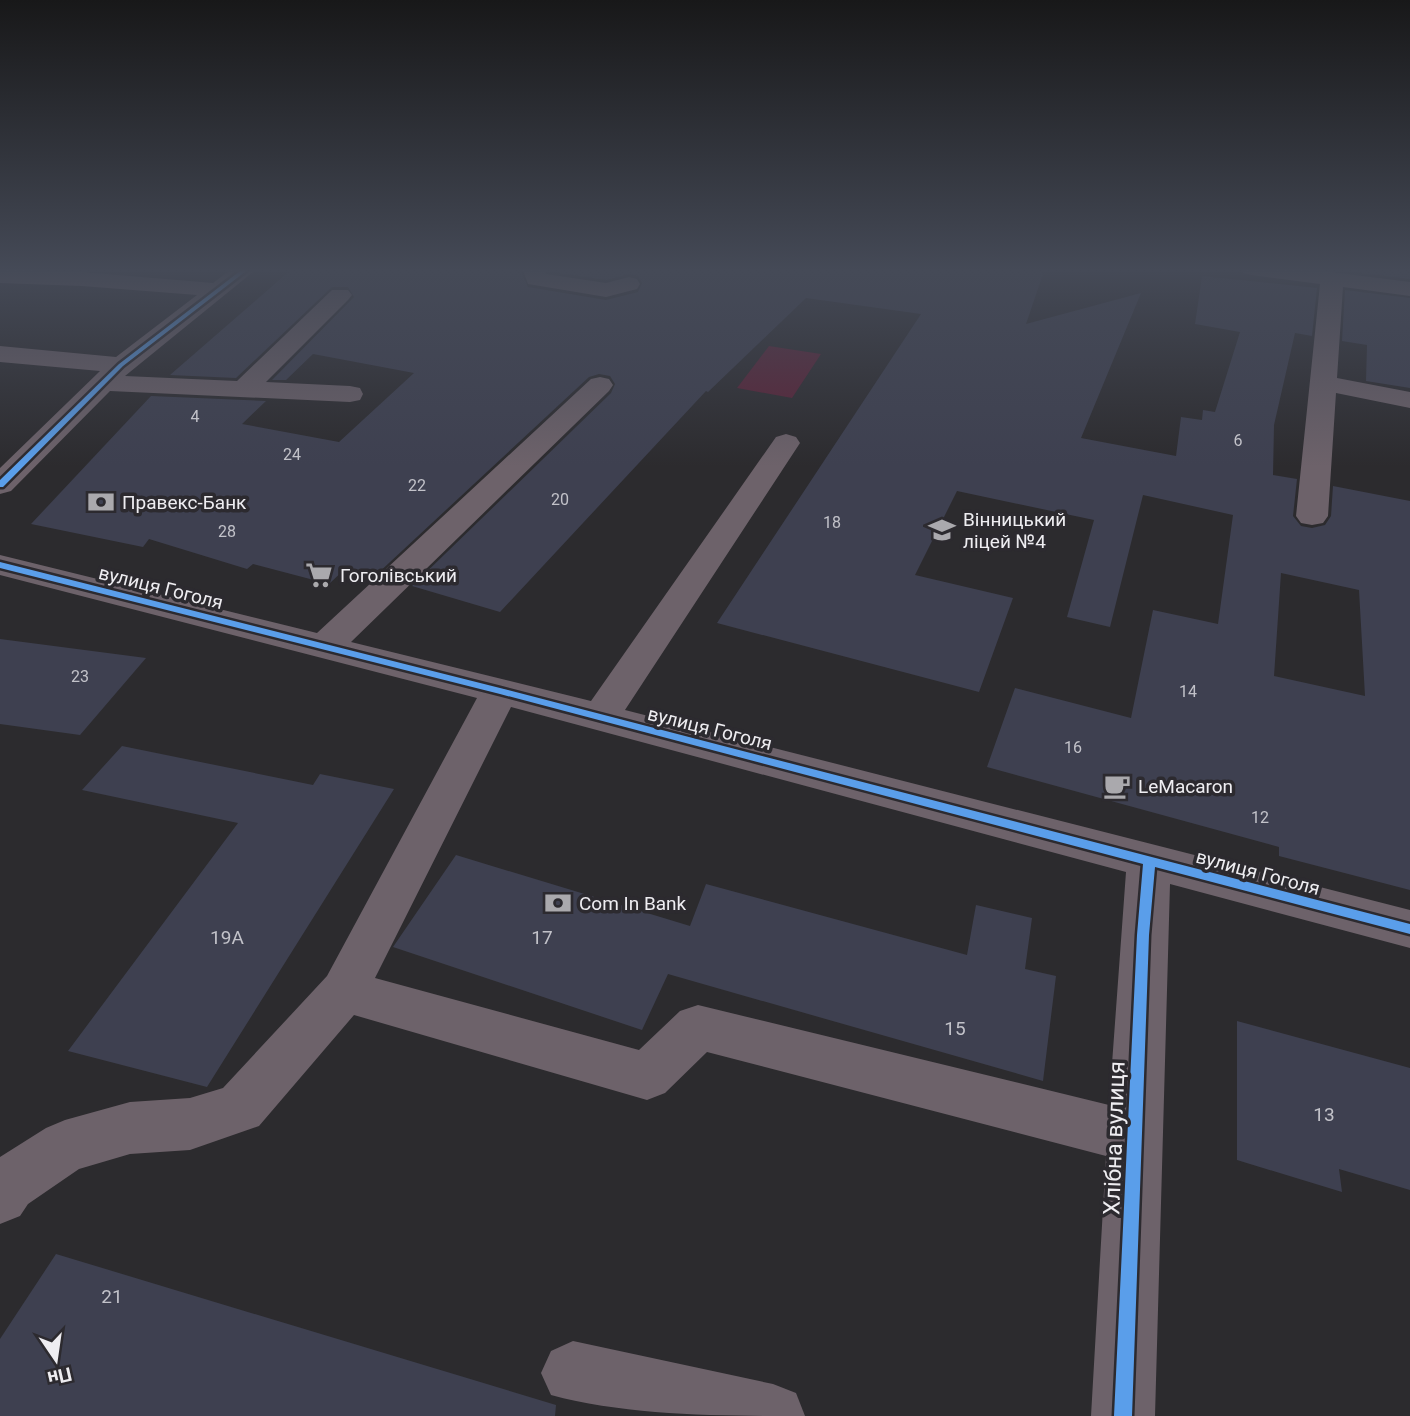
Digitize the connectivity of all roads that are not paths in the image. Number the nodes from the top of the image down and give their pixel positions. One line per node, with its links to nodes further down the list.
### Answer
1 (161, 334): 5 (street)
2 (300, 334): 8 (street)
3 (1327, 334): 6 (street)
4 (0, 354): 5 (street)
5 (112, 374): 8 (street); 12 (street)
6 (1323, 383): 10 (street); 13 (street)
7 (600, 385): 15 (street)
8 (243, 390): 9 (street)
9 (350, 394)
10 (1410, 400)
11 (786, 443): 17 (street)
12 (0, 485)
13 (1311, 516)
14 (0, 565): 15 (street, вулиця Гоголя)
15 (325, 646): 16 (street, вулиця Гоголя)
16 (500, 691): 17 (street, вулиця Гоголя); 20 (street)
17 (599, 719): 18 (street, вулиця Гоголя)
18 (1149, 861): 19 (street, вулиця Гоголя); 21 (street, Хлібна вулиця)
19 (1410, 929)
20 (344, 991): 21 (street); 22 (street)
21 (1136, 1138): 25 (street, Хлібна вулиця)
22 (0, 1196)
23 (573, 1373): 24 (street)
24 (773, 1416)
25 (1123, 1416)

